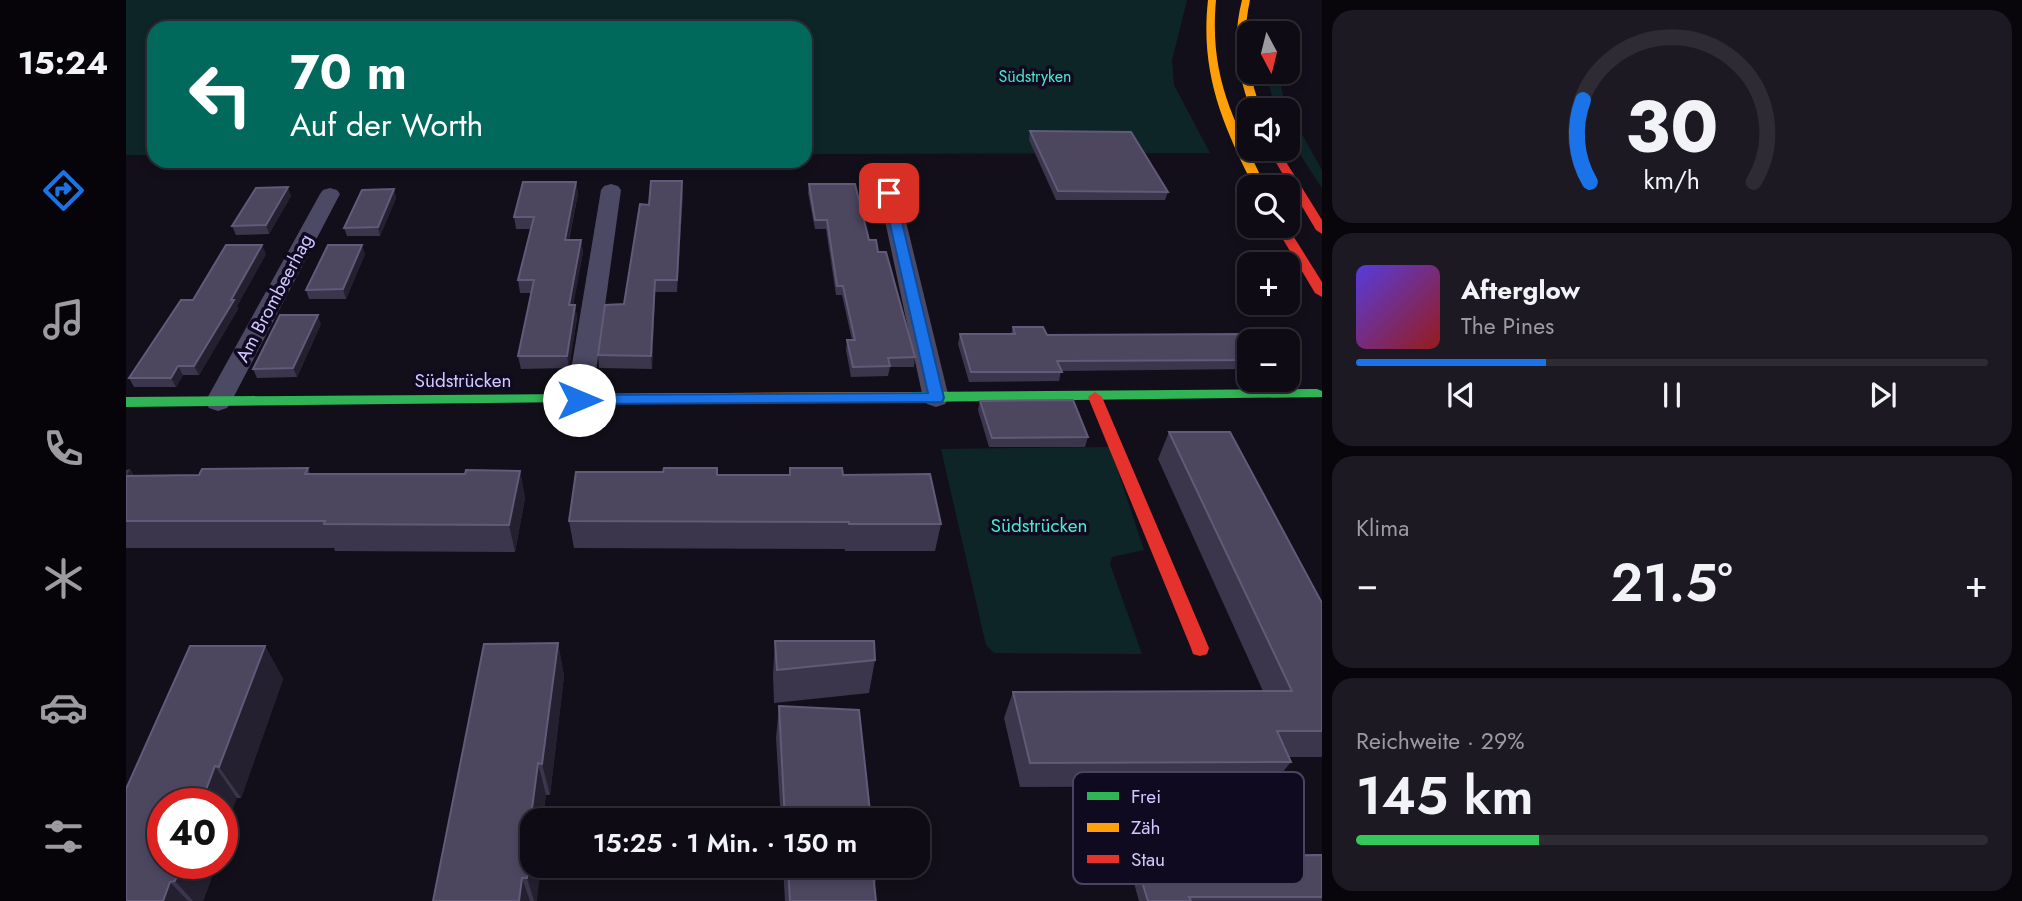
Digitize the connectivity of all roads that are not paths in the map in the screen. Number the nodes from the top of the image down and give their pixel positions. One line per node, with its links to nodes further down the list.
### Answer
1 (1212, 0): 5 (street)
2 (1246, 0): 3 (street)
3 (1251, 98)
4 (1280, 161): 9 (street)
5 (1253, 175)
6 (611, 190): 15 (street)
7 (889, 193): 14 (street)
8 (330, 194): 17 (street, Am Brombeerhag)
9 (1322, 230)
10 (1289, 238): 11 (street)
11 (1322, 293)
12 (1317, 394): 13 (street, Südstrücken)
13 (1095, 397): 14 (street, Südstrücken); 18 (street)
14 (936, 398): 15 (street, Südstrücken)
15 (579, 400): 17 (street, Südstrücken)
16 (126, 402): 17 (street, Südstrücken)
17 (218, 402)
18 (1200, 648)

